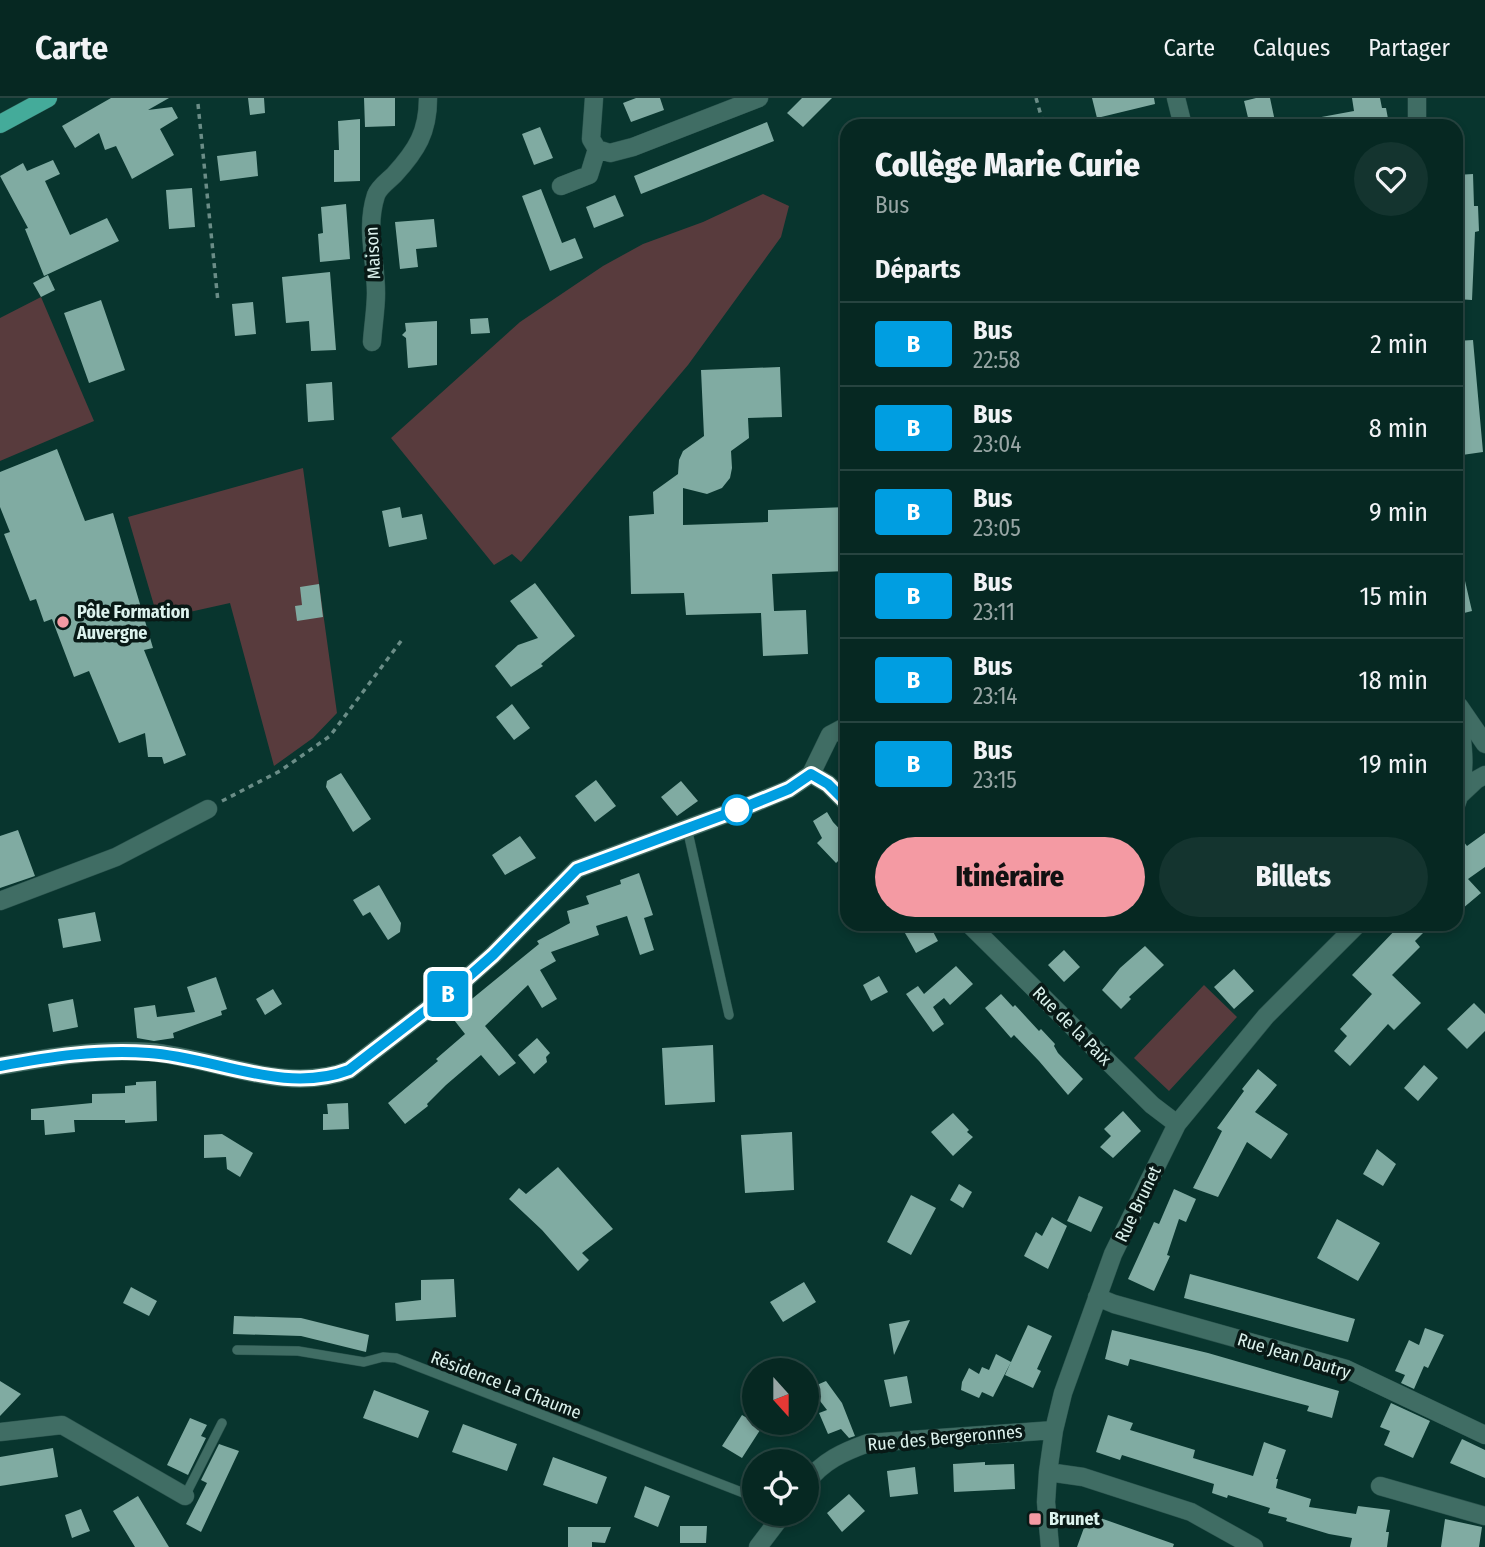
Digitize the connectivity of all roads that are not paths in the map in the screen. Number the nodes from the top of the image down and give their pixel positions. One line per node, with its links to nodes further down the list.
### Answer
1 (48, 98): 9 (main road)
2 (428, 98): 12 (street, Maison)
3 (594, 98): 10 (street)
4 (759, 98): 10 (street)
5 (1176, 98): 7 (street)
6 (1417, 98): 8 (street)
7 (1182, 119)
8 (1417, 119)
9 (0, 124)
10 (597, 149): 11 (street)
11 (561, 186)
12 (372, 342)
13 (1463, 712): 15 (street)
14 (840, 730): 16 (street)
15 (1485, 744)
16 (811, 774): 19 (street); 21 (street)
17 (1485, 775): 18 (street)
18 (1463, 794)
19 (840, 796)
20 (208, 809): 22 (street)
21 (687, 828): 25 (lane); 26 (street)
22 (0, 901)
23 (976, 931): 27 (street, Rue de la Paix)
24 (1351, 931): 27 (street, Rue Brunet)
25 (729, 1016)
26 (0, 1066)
27 (1177, 1124): 28 (street, Rue Brunet)
28 (1097, 1297): 31 (street, Rue Brunet); 33 (street, Rue Jean Dautry)
29 (237, 1350): 37 (lane, Résidence La Chaume)
30 (222, 1423): 38 (lane)
31 (1054, 1430): 34 (street, Rue des Bergeronnes); 35 (street, Rue Brunet)
32 (0, 1432): 38 (street)
33 (1485, 1435)
34 (819, 1468)
35 (1048, 1472): 42 (street, Rue Brunet); 43 (street)
36 (1380, 1486): 39 (street)
37 (742, 1492)
38 (185, 1496)
39 (1485, 1516)
40 (773, 1526): 41 (street)
41 (758, 1547)
42 (1049, 1547)
43 (1254, 1547)

